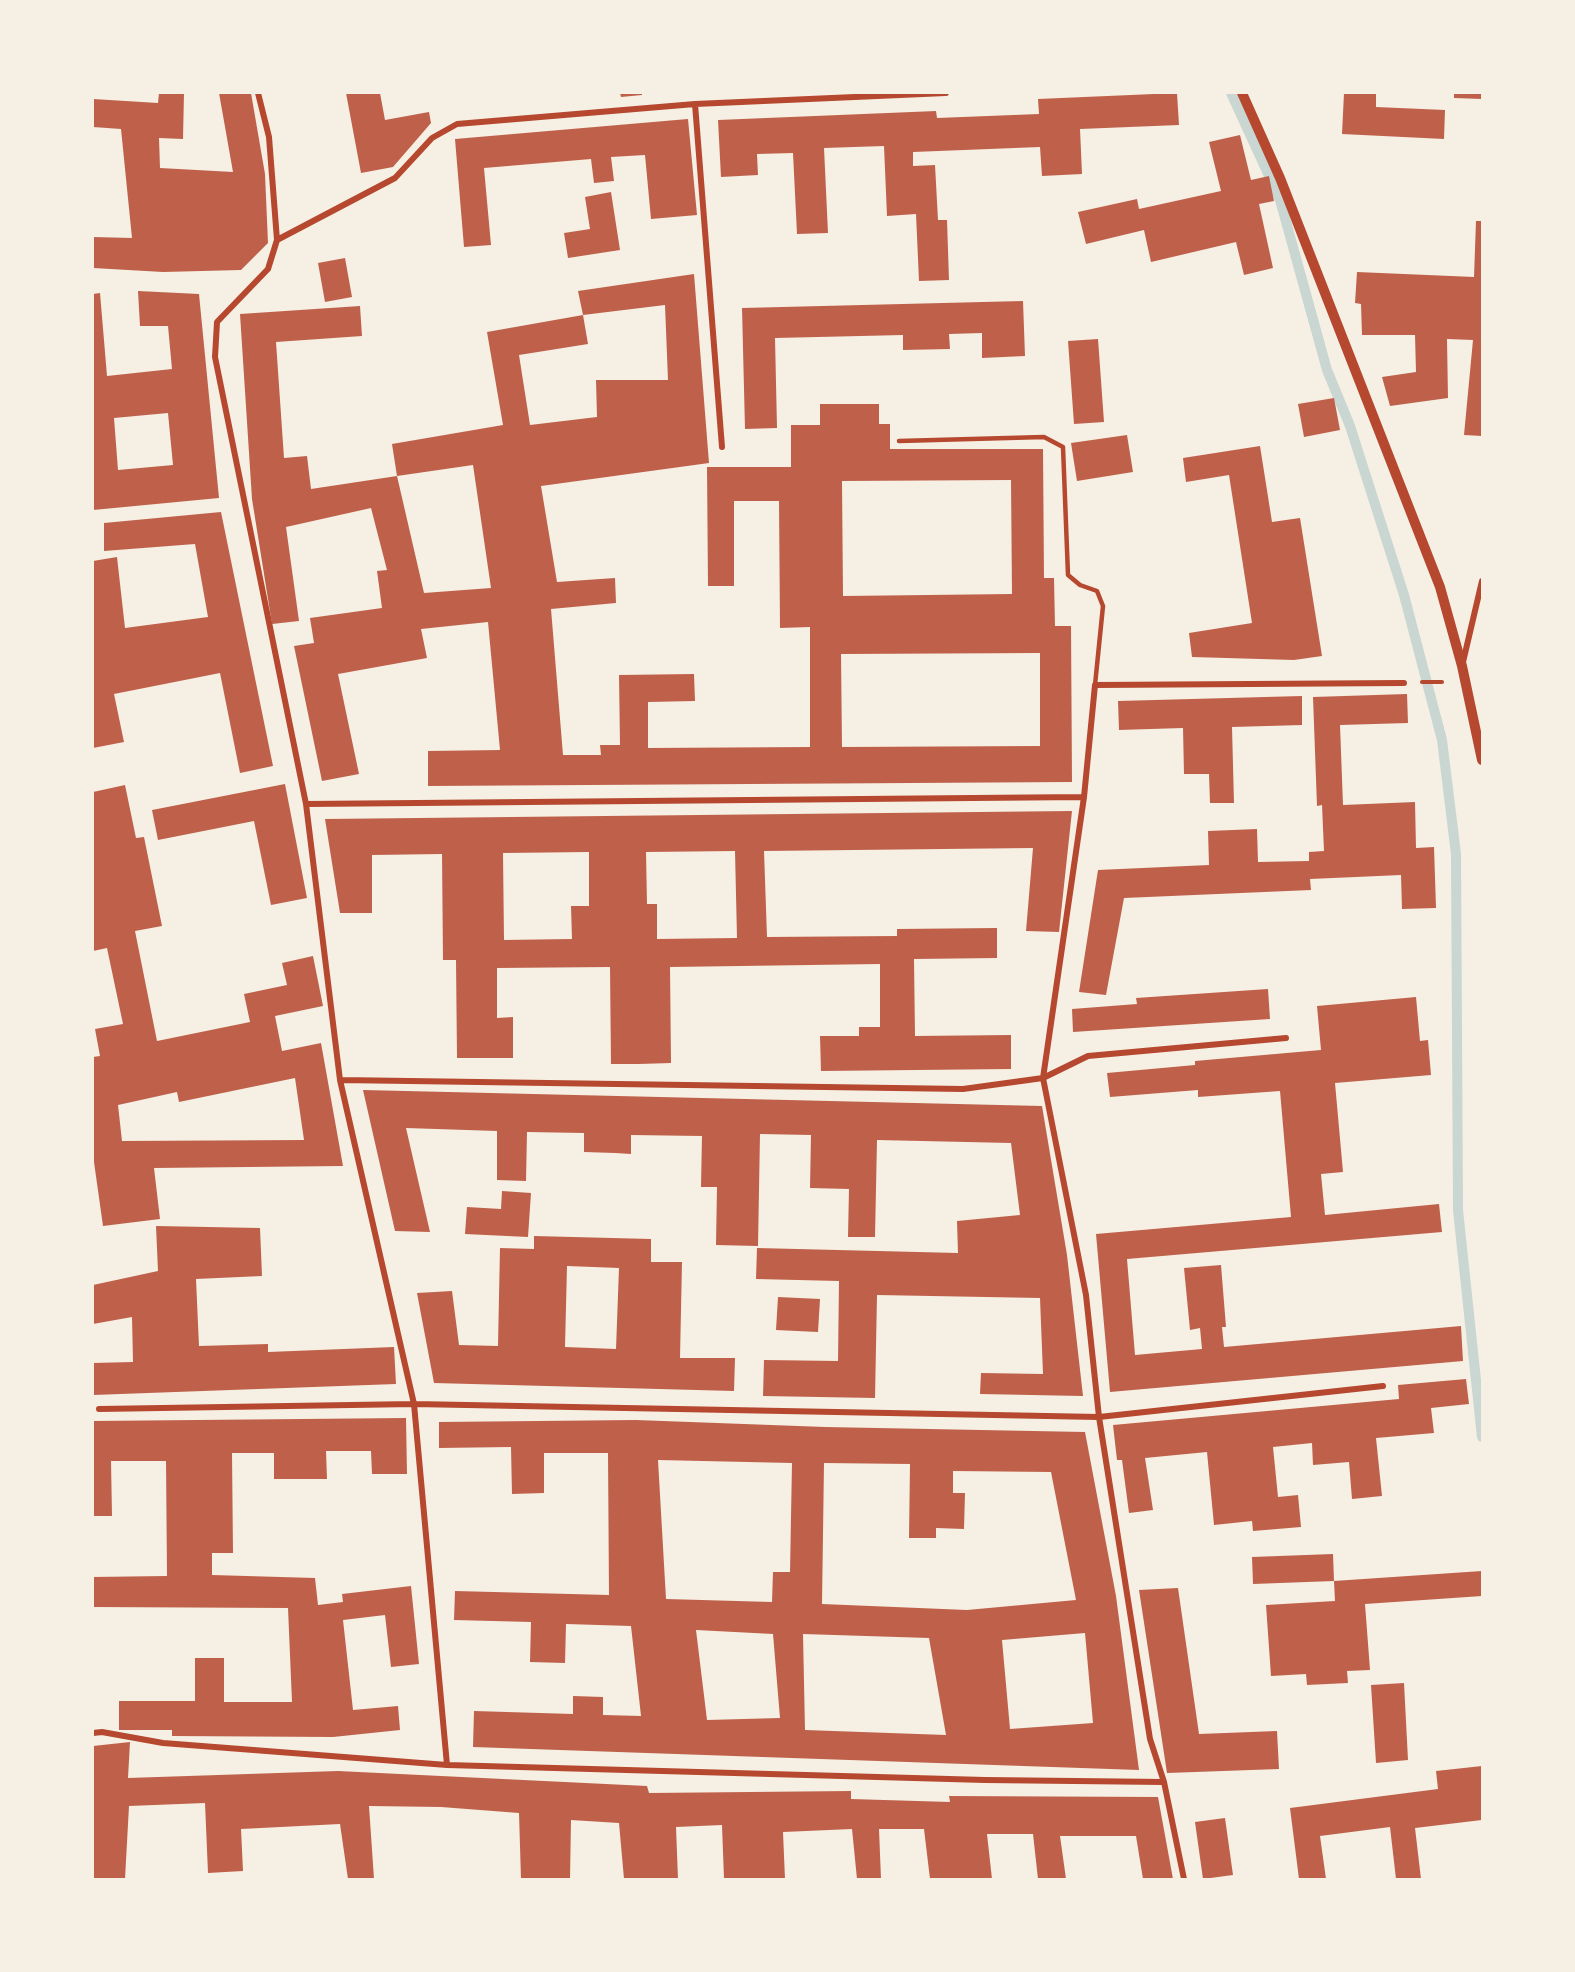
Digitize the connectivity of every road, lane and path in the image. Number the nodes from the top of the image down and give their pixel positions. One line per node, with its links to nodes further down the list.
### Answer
1 (258, 93): 7 (street)
2 (742, 93): 5 (street)
3 (946, 93): 5 (street)
4 (1242, 93): 11 (street)
5 (743, 102): 6 (street)
6 (695, 104): 7 (street); 9 (street)
7 (277, 240): 17 (street)
8 (899, 441): 14 (lane)
9 (722, 447)
10 (1482, 581): 11 (street)
11 (1462, 666): 12 (street)
12 (1466, 681): 13 (path); 15 (street)
13 (1404, 683): 14 (street)
14 (1095, 685): 16 (street)
15 (1482, 760)
16 (1084, 796): 17 (street); 19 (street)
17 (306, 804): 20 (street)
18 (1286, 1038): 19 (street)
19 (1043, 1078): 20 (street); 24 (street)
20 (340, 1080): 22 (street)
21 (1383, 1386): 24 (street)
22 (414, 1404): 23 (street); 24 (street); 26 (street)
23 (99, 1409)
24 (1099, 1417): 27 (street)
25 (93, 1733): 26 (street)
26 (447, 1765): 27 (street)
27 (1164, 1782): 28 (street)
28 (1184, 1879)

